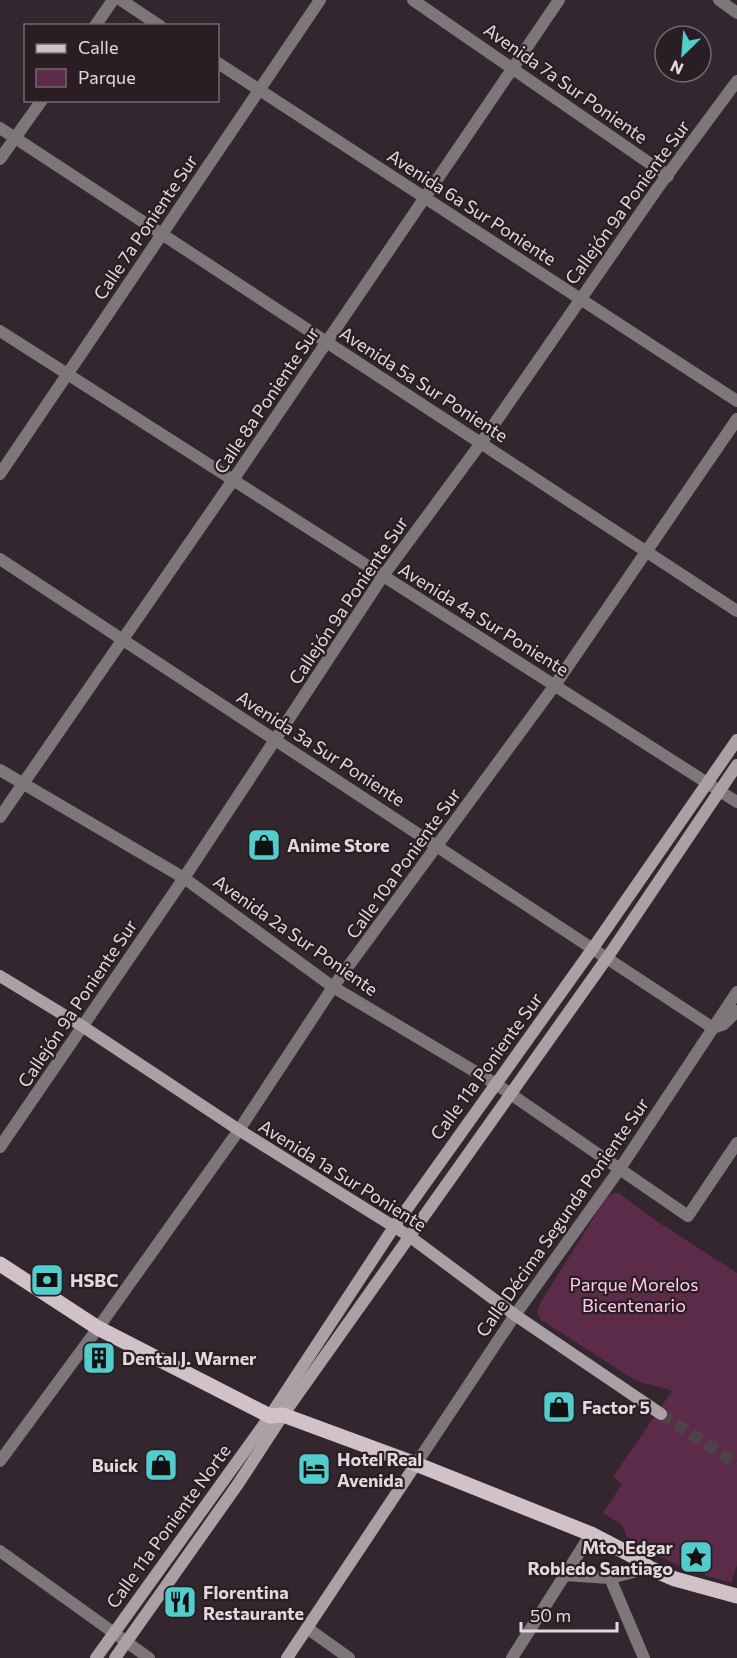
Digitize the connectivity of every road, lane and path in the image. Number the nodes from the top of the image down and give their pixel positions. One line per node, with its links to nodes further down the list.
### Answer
1 (113, 0): 8 (street)
2 (121, 0): 9 (street)
3 (320, 0): 13 (street, Calle 7a Poniente Sur)
4 (413, 0): 11 (street, Avenida 7a Sur Poniente)
5 (559, 0): 11 (street, Calle 8a Poniente Sur)
6 (719, 0): 7 (street)
7 (737, 13)
8 (96, 24)
9 (157, 24)
10 (219, 64): 13 (street, Avenida 6a Sur Poniente)
11 (513, 68): 18 (street, Avenida 7a Sur Poniente); 19 (street, Calle 8a Poniente Sur)
12 (737, 81): 18 (street, Callejón 9a Poniente Sur)
13 (259, 90): 19 (street, Avenida 6a Sur Poniente); 20 (street, Calle 7a Poniente Sur)
14 (41, 102): 16 (street)
15 (0, 128): 16 (street, Avenida 5a Sur Poniente)
16 (15, 138): 17 (street); 20 (street, Avenida 5a Sur Poniente)
17 (0, 159)
18 (668, 176): 21 (street, Callejón 9a Poniente Sur)
19 (425, 197): 21 (street, Avenida 6a Sur Poniente); 23 (street, Calle 8a Poniente Sur)
20 (162, 234): 23 (street, Avenida 5a Sur Poniente); 24 (street, Calle 7a Poniente Sur)
21 (580, 298): 25 (street, Avenida 6a Sur Poniente); 27 (street, Callejón 9a Poniente Sur)
22 (0, 331): 24 (street, Avenida 4a Sur Poniente)
23 (326, 342): 27 (street, Avenida 5a Sur Poniente); 29 (street, Calle 8a Poniente Sur)
24 (68, 374): 28 (street, Calle 7a Poniente Sur); 29 (street, Avenida 4a Sur Poniente)
25 (737, 401)
26 (737, 419): 30 (street, Calle 10a Poniente Sur)
27 (481, 443): 30 (street, Avenida 5a Sur Poniente); 32 (street, Callejón 9a Poniente Sur)
28 (0, 474)
29 (233, 480): 32 (street, Avenida 4a Sur Poniente); 34 (street, Calle 8a Poniente Sur)
30 (647, 552): 33 (street, Avenida 5a Sur Poniente); 35 (street, Calle 10a Poniente Sur)
31 (0, 559): 34 (street, Avenida 3a Sur Poniente)
32 (383, 576): 35 (street, Avenida 4a Sur Poniente); 36 (street, Callejón 9a Poniente Sur)
33 (737, 611)
34 (122, 639): 36 (street, Avenida 3a Sur Poniente); 41 (street, Calle 8a Poniente Sur)
35 (555, 685): 40 (street, Avenida 4a Sur Poniente); 45 (street, Calle 10a Poniente Sur)
36 (276, 740): 45 (street, Avenida 3a Sur Poniente); 46 (street, Callejón 9a Poniente Sur)
37 (737, 740): 40 (main road, Calle 11a Poniente Sur)
38 (737, 765): 42 (main road, Calle 11a Poniente Sur)
39 (0, 770): 41 (street, Avenida 2a Sur Poniente)
40 (706, 782): 42 (street, Avenida 4a Sur Poniente); 47 (main road, Calle 11a Poniente Sur)
41 (22, 784): 44 (street, Calle 8a Poniente Sur); 46 (street, Avenida 2a Sur Poniente)
42 (719, 790): 43 (street, Avenida 4a Sur Poniente); 48 (main road, Calle 11a Poniente Sur)
43 (737, 802)
44 (0, 817)
45 (438, 847): 47 (street, Avenida 3a Sur Poniente); 50 (street, Calle 10a Poniente Sur)
46 (184, 878): 50 (street, Avenida 2a Sur Poniente); 53 (street, Callejón 9a Poniente Sur)
47 (593, 948): 48 (street, Avenida 3a Sur Poniente); 55 (main road, Calle 11a Poniente Sur)
48 (607, 958): 54 (street, Avenida 3a Sur Poniente); 56 (main road, Calle 11a Poniente Sur)
49 (0, 976): 53 (main road, Avenida 1a Sur Poniente)
50 (333, 987): 55 (street, Avenida 2a Sur Poniente); 57 (street, Calle 10a Poniente Sur)
51 (737, 992): 54 (street, Calle Décima Segunda Poniente Sur)
52 (737, 1011): 54 (street)
53 (82, 1026): 57 (main road, Avenida 1a Sur Poniente); 59 (street, Callejón 9a Poniente Sur)
54 (713, 1028): 60 (street, Calle Décima Segunda Poniente Sur)
55 (496, 1084): 56 (street, Avenida 2a Sur Poniente); 61 (main road, Calle 11a Poniente Sur)
56 (509, 1093): 60 (street, Avenida 2a Sur Poniente); 62 (main road, Calle 11a Poniente Sur)
57 (239, 1130): 61 (main road, Avenida 1a Sur Poniente); 66 (street, Calle 10a Poniente Sur)
58 (737, 1143): 60 (street, Avenida 2a Sur Poniente)
59 (0, 1147)
60 (619, 1170): 64 (street, Calle Décima Segunda Poniente Sur)
61 (394, 1227): 62 (main road, Avenida 1a Sur Poniente); 65 (main road, Calle 11a Poniente Sur)
62 (409, 1236): 64 (main road, Avenida 1a Sur Poniente); 67 (main road, Calle 11a Poniente Sur)
63 (0, 1263): 66 (main road)
64 (515, 1315): 68 (main road, Avenida 1a Sur Poniente); 71 (street, Calle Décima Segunda Poniente Sur)
65 (332, 1320): 67 (main road); 69 (main road, Calle 11a Poniente Sur)
66 (98, 1328): 69 (main road); 70 (street, Calle 10a Poniente Sur)
67 (345, 1328): 69 (main road, Calle 11a Poniente Sur)
68 (661, 1414)
69 (276, 1416): 71 (main road); 72 (main road, Calle 11a Poniente Norte); 73 (main road, Calle 11a Poniente Norte)
70 (0, 1461)
71 (416, 1464): 74 (main road); 80 (main road)
72 (226, 1476): 73 (main road); 81 (main road, Calle 11a Poniente Norte)
73 (238, 1484): 82 (main road, Calle 11a Poniente Norte)
74 (591, 1534): 76 (main road); 77 (street)
75 (0, 1551): 81 (street)
76 (650, 1568): 78 (street); 79 (main road)
77 (563, 1575): 78 (street); 88 (street)
78 (610, 1578): 89 (street)
79 (737, 1596)
80 (307, 1628): 86 (main road); 87 (street)
81 (113, 1633): 82 (street); 83 (main road, Calle 11a Poniente Norte)
82 (126, 1642): 84 (main road, Calle 11a Poniente Norte); 85 (street)
83 (96, 1658)
84 (115, 1658)
85 (149, 1658)
86 (287, 1658)
87 (349, 1658)
88 (512, 1658)
89 (644, 1658)

